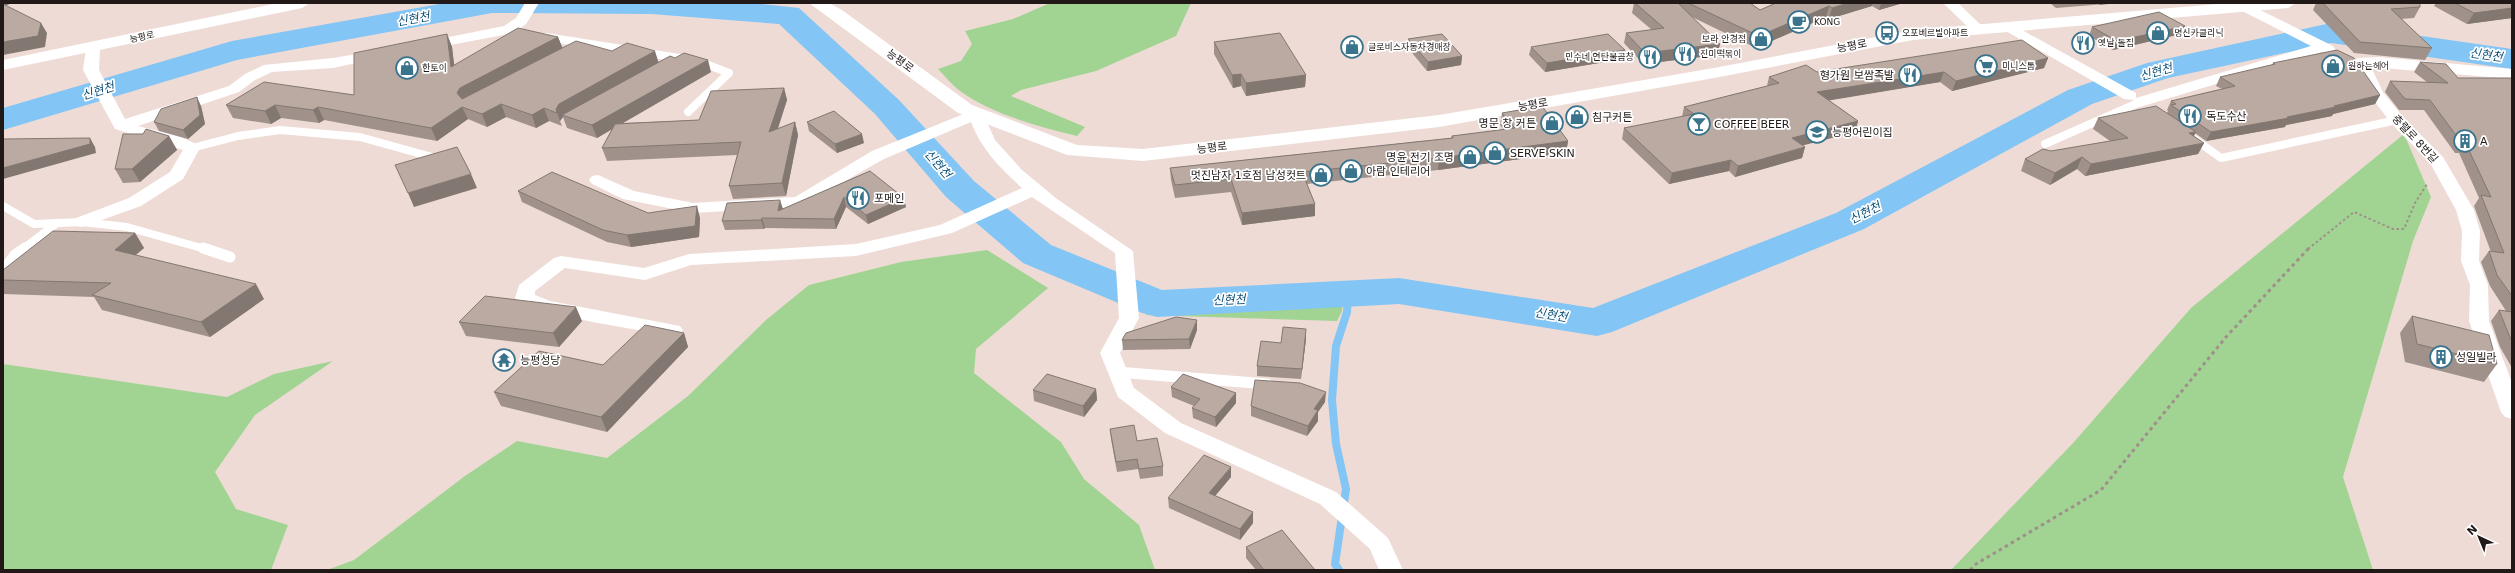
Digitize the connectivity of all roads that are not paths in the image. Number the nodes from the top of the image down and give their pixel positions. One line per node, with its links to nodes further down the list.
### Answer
1 (302, 3): 7 (main road, 능평로)
2 (532, 3): 15 (street)
3 (817, 3): 25 (main road, 능평로)
4 (1950, 3): 10 (street)
5 (2288, 3): 6 (main road, 능평로)
6 (2267, 4): 8 (main road, 능평로)
7 (288, 5): 14 (main road, 능평로)
8 (2245, 7): 9 (main road, 능평로); 13 (street)
9 (2006, 27): 10 (main road, 능평로); 23 (street)
10 (1977, 28): 25 (main road, 능평로)
11 (536, 35): 12 (lane)
12 (585, 44): 17 (lane); 18 (lane)
13 (2320, 45): 19 (street); 23 (street)
14 (93, 48): 20 (main road, 능평로); 27 (street)
15 (409, 48)
16 (394, 51): 27 (street)
17 (572, 51)
18 (681, 58): 21 (lane); 24 (lane)
19 (2358, 63): 22 (street); 26 (street, 충렬로 8번길)
20 (3, 65)
21 (668, 66)
22 (2512, 74)
23 (2141, 103): 29 (lane)
24 (688, 112)
25 (976, 114): 32 (street); 33 (street)
26 (2397, 120): 28 (lane); 42 (street, 충렬로 8번길)
27 (121, 126): 30 (street)
28 (2184, 132)
29 (2045, 144)
30 (192, 148): 31 (lane); 35 (street)
31 (432, 157)
32 (598, 180)
33 (1035, 189): 39 (street); 40 (street)
34 (3, 206): 36 (lane)
35 (82, 222): 36 (lane); 37 (lane)
36 (57, 223): 38 (lane)
37 (230, 257)
38 (3, 271)
39 (673, 330)
40 (1117, 372): 41 (lane); 43 (street)
41 (1280, 385)
42 (2512, 412)
43 (1391, 570)

